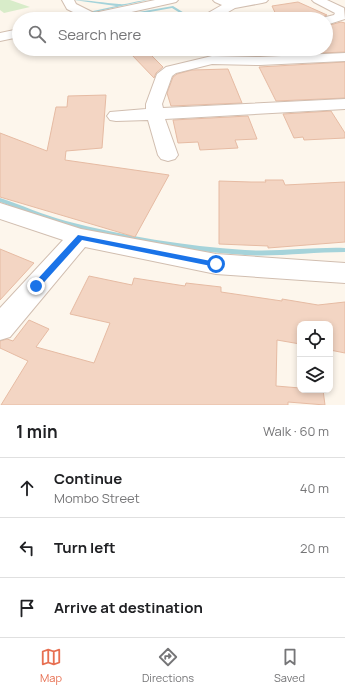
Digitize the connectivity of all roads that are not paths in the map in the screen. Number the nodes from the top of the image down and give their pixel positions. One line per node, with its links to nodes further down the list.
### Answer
1 (68, 0): 9 (street)
2 (172, 0): 10 (street)
3 (219, 0): 8 (street)
4 (262, 0): 8 (street)
5 (318, 0): 12 (street)
6 (336, 0): 7 (street)
7 (345, 4)
8 (231, 5): 11 (street)
9 (79, 12)
10 (116, 12)
11 (219, 12)
12 (333, 20)
13 (12, 34): 14 (street)
14 (0, 37)
15 (345, 57): 17 (street)
16 (345, 104): 17 (street)
17 (155, 114): 18 (street); 19 (street)
18 (116, 116)
19 (168, 155)
20 (0, 211): 21 (street)
21 (80, 237): 22 (street); 23 (street)
22 (345, 273)
23 (0, 328)

